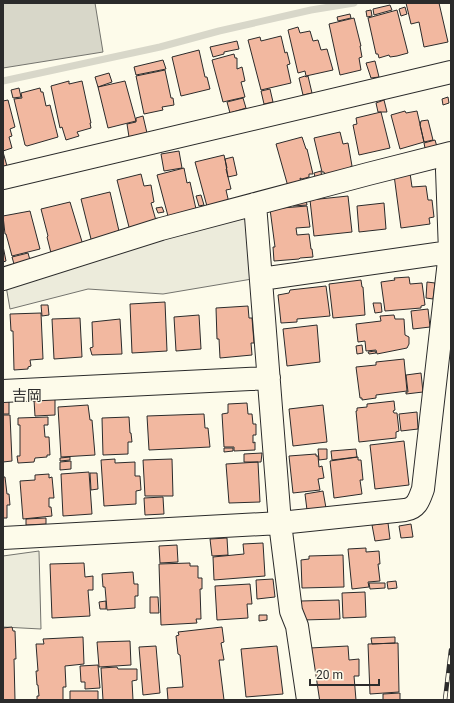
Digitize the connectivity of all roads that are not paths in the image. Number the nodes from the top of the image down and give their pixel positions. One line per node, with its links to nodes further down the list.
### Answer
1 (451, 72): 3 (street)
2 (449, 162): 4 (street); 5 (street)
3 (3, 178)
4 (255, 204): 6 (street); 7 (street)
5 (450, 252): 7 (street); 10 (street)
6 (3, 279)
7 (261, 279): 8 (street)
8 (269, 378): 9 (street); 10 (street)
9 (3, 391)
10 (280, 523): 11 (street); 12 (street)
11 (3, 538)
12 (308, 700)

